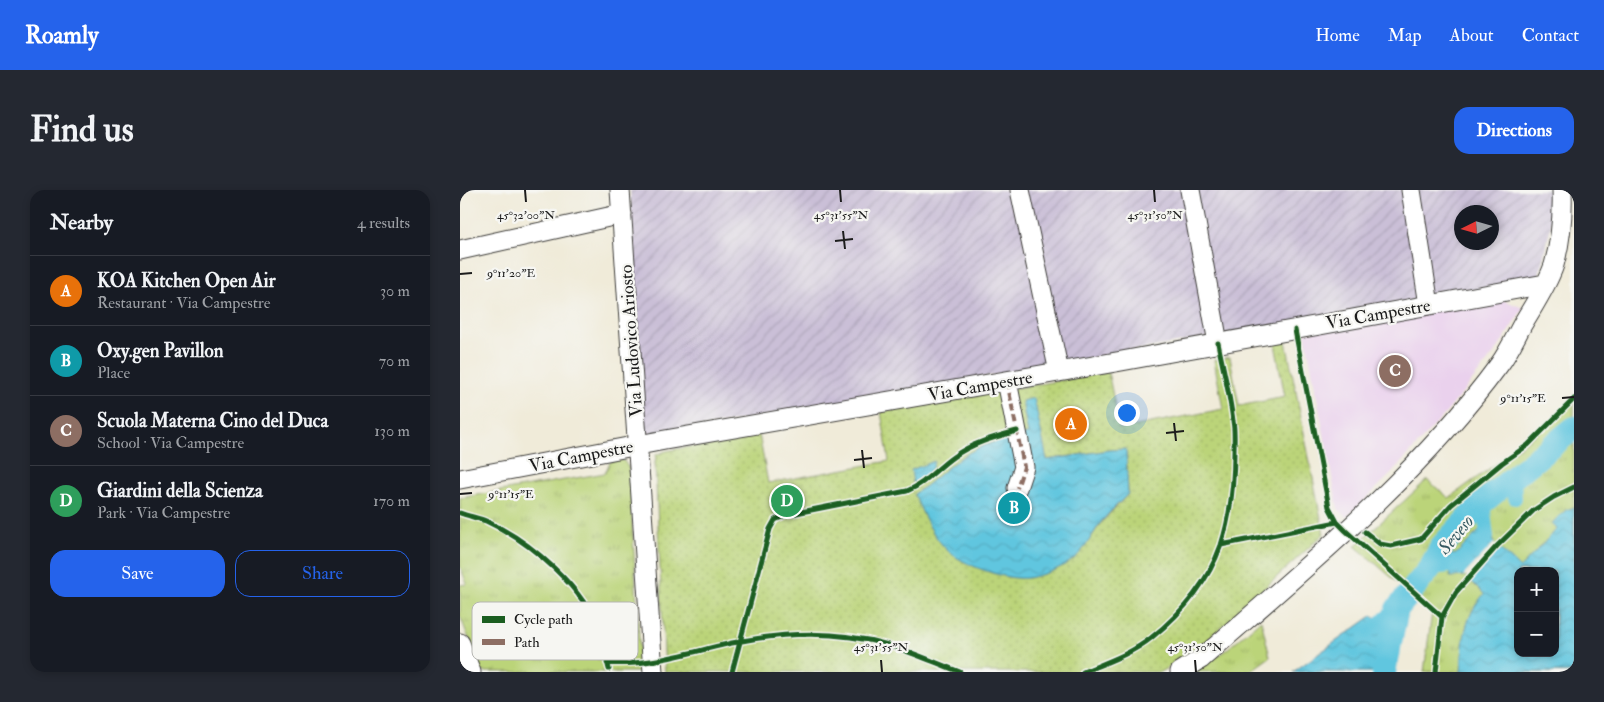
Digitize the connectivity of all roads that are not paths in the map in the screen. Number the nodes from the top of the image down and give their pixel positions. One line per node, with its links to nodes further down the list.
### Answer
1 (620, 190): 6 (street, Via Ludovico Ariosto)
2 (1020, 190): 13 (street)
3 (1190, 190): 12 (street)
4 (1411, 190): 10 (street)
5 (1562, 190): 8 (street)
6 (622, 214): 7 (street); 15 (street, Via Ludovico Ariosto)
7 (460, 250)
8 (1545, 284): 9 (street, Via Campestre); 11 (street)
9 (1500, 292): 10 (street, Via Campestre); 11 (street)
10 (1429, 305): 12 (street, Via Campestre)
11 (1533, 307): 21 (street)
12 (1218, 343): 13 (street, Via Campestre)
13 (1059, 372): 14 (street, Via Campestre)
14 (1007, 381): 15 (street, Via Campestre); 17 (street)
15 (637, 446): 16 (street, Via Campestre); 20 (street, Via Ludovico Ariosto)
16 (460, 479)
17 (1017, 488)
18 (460, 643): 19 (street)
19 (471, 672)
20 (653, 672)
21 (1180, 672)

